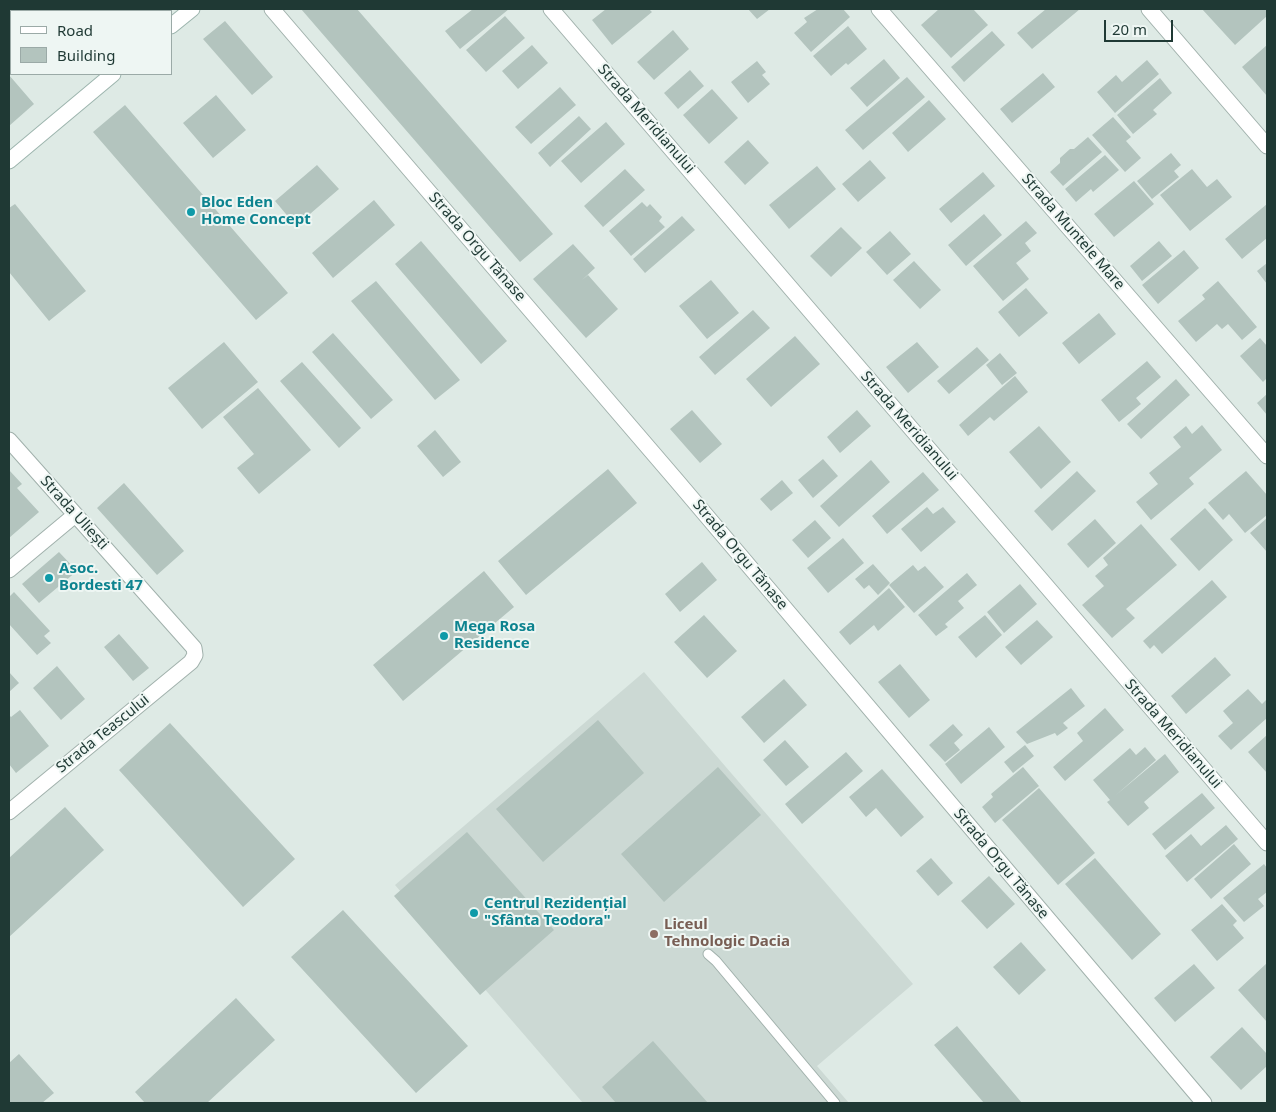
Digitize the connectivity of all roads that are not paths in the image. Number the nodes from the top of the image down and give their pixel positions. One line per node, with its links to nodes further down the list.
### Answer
1 (192, 9): 6 (street)
2 (272, 9): 19 (street, Strada Orgu Tănase)
3 (551, 9): 16 (street, Strada Meridianului)
4 (879, 9): 11 (street, Strada Muntele Mare)
5 (1149, 9): 8 (street)
6 (172, 25)
7 (112, 75): 9 (street)
8 (1267, 146)
9 (9, 161)
10 (9, 440): 12 (street, Strada Uliești)
11 (1267, 456)
12 (75, 514): 13 (street); 14 (street, Strada Uliești)
13 (9, 570)
14 (195, 655): 15 (street, Strada Teascului)
15 (9, 812)
16 (1267, 844)
17 (708, 954): 18 (lane)
18 (835, 1103)
19 (1204, 1103)

